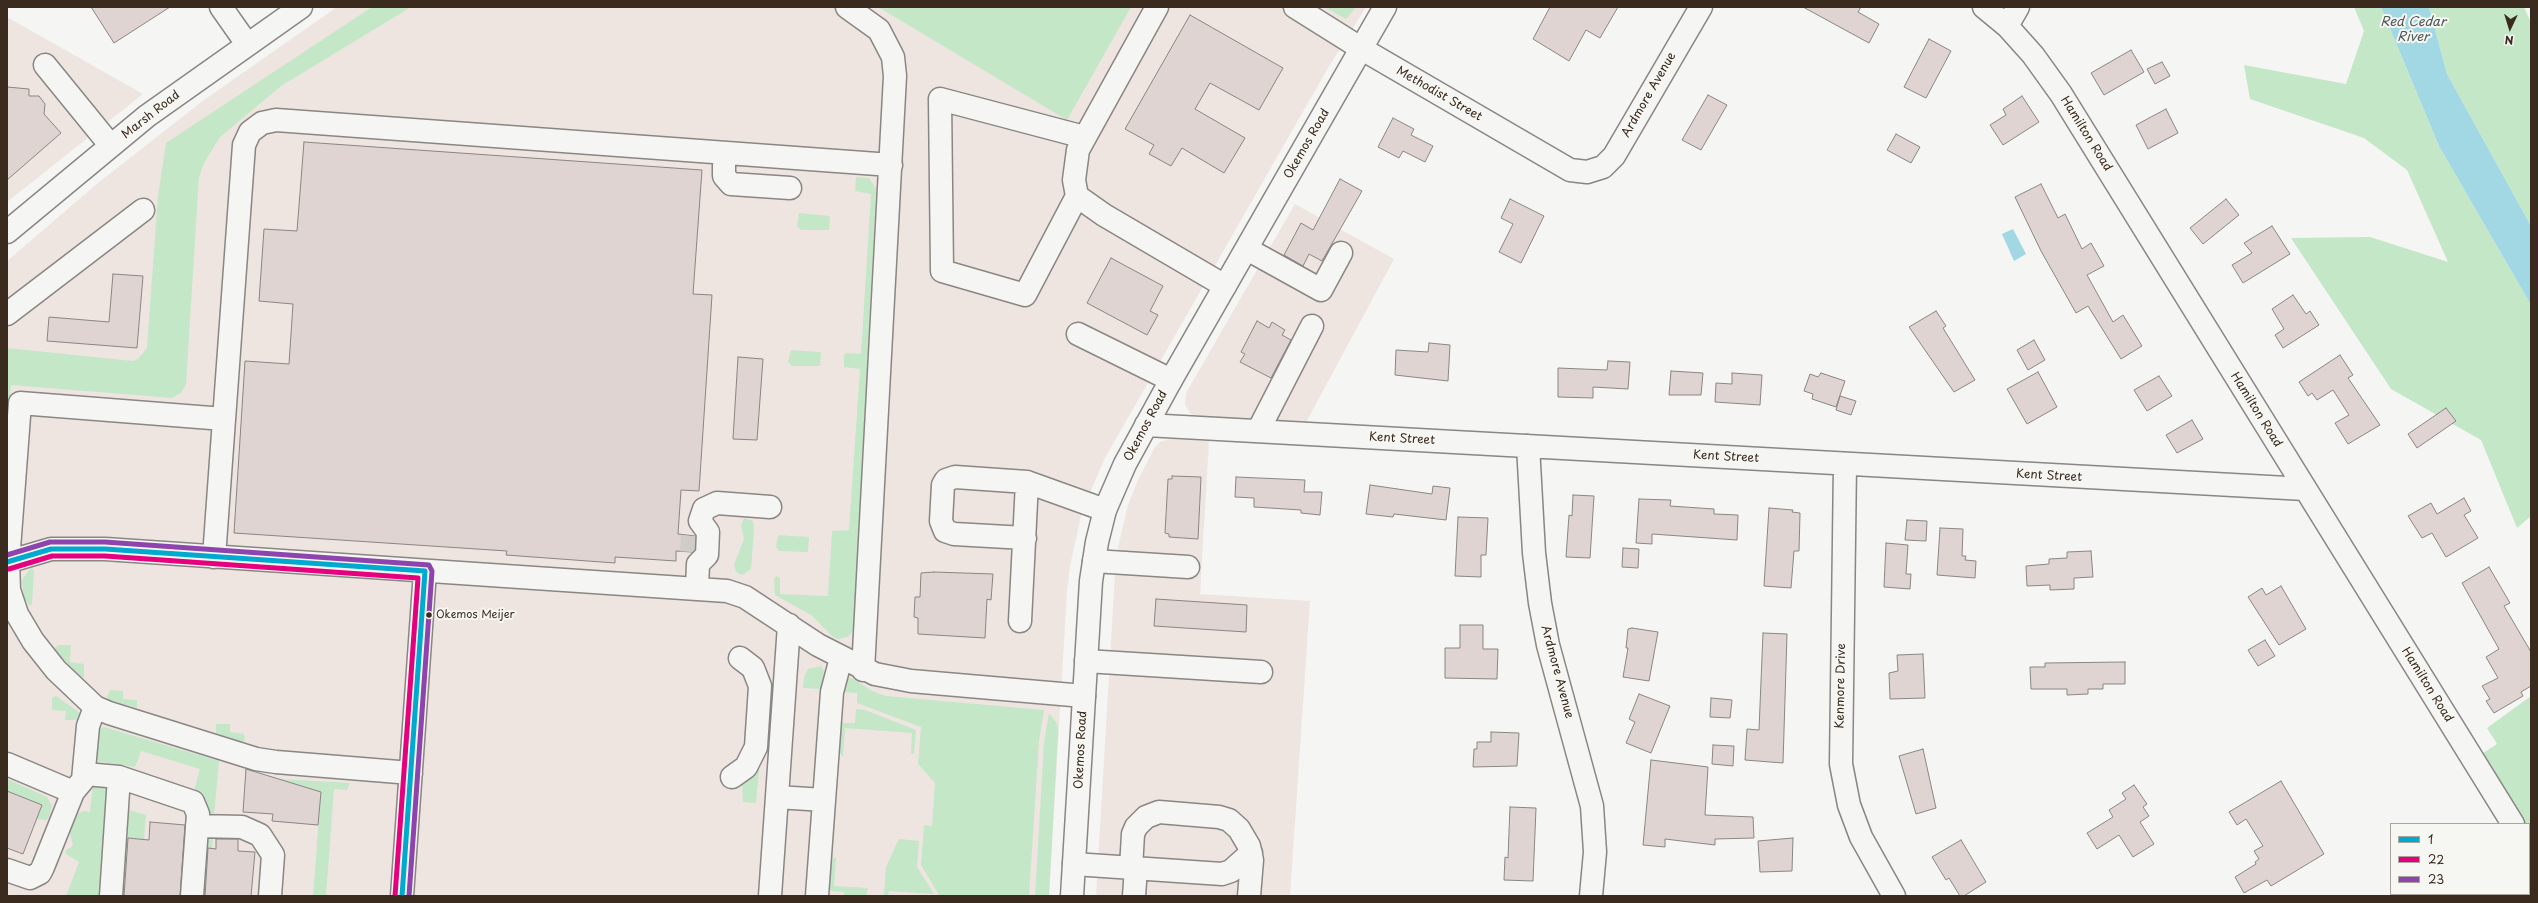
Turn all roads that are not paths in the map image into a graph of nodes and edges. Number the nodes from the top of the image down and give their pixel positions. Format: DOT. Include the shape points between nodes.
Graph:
graph roads {
  1 [pos="221,7"];
  2 [pos="301,7"];
  3 [pos="847,7"];
  4 [pos="1158,7"];
  5 [pos="1295,7"];
  6 [pos="1385,7"];
  7 [pos="1701,7"];
  8 [pos="1984,7"];
  9 [pos="2018,7"];
  10 [pos="2007,26"];
  11 [pos="247,44"];
  12 [pos="1362,49"];
  13 [pos="45,65"];
  14 [pos="1084,137"];
  15 [pos="111,146"];
  16 [pos="724,153"];
  17 [pos="891,165"];
  18 [pos="1587,172"];
  19 [pos="790,188"];
  20 [pos="1077,196"];
  21 [pos="143,210"];
  22 [pos="7,232"];
  23 [pos="1247,249"];
  24 [pos="1341,253"];
  25 [pos="1226,286"];
  26 [pos="7,314"];
  27 [pos="1312,326"];
  28 [pos="1078,334"];
  29 [pos="1171,380"];
  30 [pos="224,418"];
  31 [pos="1146,425"];
  32 [pos="1258,431"];
  33 [pos="1528,446"];
  34 [pos="1845,464"];
  35 [pos="1028,482"];
  36 [pos="2305,489"];
  37 [pos="770,507"];
  38 [pos="1106,510"];
  39 [pos="1024,538"];
  40 [pos="214,557"];
  41 [pos="1094,561"];
  42 [pos="7,562"];
  43 [pos="1188,567"];
  44 [pos="425,571"];
  45 [pos="697,589"];
  46 [pos="1020,621"];
  47 [pos="789,625"];
  48 [pos="740,658"];
  49 [pos="841,658"];
  50 [pos="1086,661"];
  51 [pos="863,670"];
  52 [pos="1261,672"];
  53 [pos="1084,696"];
  54 [pos="95,707"];
  55 [pos="7,764"];
  56 [pos="411,772"];
  57 [pos="84,774"];
  58 [pos="119,777"];
  59 [pos="732,777"];
  60 [pos="73,792"];
  61 [pos="777,797"];
  62 [pos="824,800"];
  63 [pos="2512,823"];
  64 [pos="197,826"];
  65 [pos="1251,853"];
  66 [pos="1074,864"];
  67 [pos="1133,868"];
  68 [pos="7,870"];
  69 [pos="112,896"];
  70 [pos="192,896"];
  71 [pos="270,896"];
  72 [pos="402,896"];
  73 [pos="770,896"];
  74 [pos="817,896"];
  75 [pos="1072,896"];
  76 [pos="1134,896"];
  77 [pos="1249,896"];
  78 [pos="1591,896"];
  79 [pos="1894,896"];
  1 -- 11 [label="street"];
  2 -- 11 [label="street, Marsh Road"];
  3 -- 17 [label="street" via="879,30 893,57 895,76"];
  4 -- 14 [label="street"];
  5 -- 12 [label="street, Methodist Street"];
  6 -- 12 [label="street, Okemos Road"];
  7 -- 18 [label="street, Ardmore Avenue" via="1614,156 1603,167"];
  8 -- 10 [label="street, Hamilton Road"];
  9 -- 10 [label="street"];
  10 -- 36 [label="street, Hamilton Road" via="2033,55 2061,94"];
  11 -- 15 [label="street, Marsh Road" via="147,116"];
  12 -- 18 [label="street, Methodist Street" via="1570,170"];
  12 -- 23 [label="street, Okemos Road"];
  13 -- 15 [label="street"];
  14 -- 20 [label="street" via="1075,164"];
  14 -- 20 [label="street" via="940,99 942,271 1025,295"];
  15 -- 22 [label="street, Marsh Road"];
  16 -- 17 [label="street"];
  16 -- 19 [label="street" via="724,176 731,184"];
  16 -- 30 [label="street" via="276,120 262,123 250,132 244,145"];
  17 -- 51 [label="street"];
  20 -- 25 [label="street" via="1104,215"];
  21 -- 26 [label="street"];
  23 -- 24 [label="street" via="1321,290"];
  23 -- 25 [label="street, Okemos Road"];
  25 -- 29 [label="street, Okemos Road"];
  27 -- 32 [label="street"];
  28 -- 29 [label="street"];
  29 -- 31 [label="street, Okemos Road"];
  30 -- 40 [label="street"];
  30 -- 42 [label="street" via="20,403"];
  31 -- 32 [label="street, Kent Street"];
  31 -- 38 [label="street, Okemos Road" via="1125,464"];
  32 -- 33 [label="street, Kent Street"];
  33 -- 34 [label="street, Kent Street"];
  33 -- 78 [label="street, Ardmore Avenue" via="1534,553 1540,603 1548,646 1592,806 1595,852"];
  34 -- 36 [label="street, Kent Street"];
  34 -- 79 [label="street, Kenmore Drive" via="1841,764 1849,805 1861,837"];
  35 -- 38 [label="street"];
  35 -- 39 [label="street"];
  35 -- 39 [label="street" via="949,478 943,485 941,521 943,529 949,533"];
  36 -- 63 [label="street, Hamilton Road"];
  37 -- 45 [label="street" via="717,503 704,509 696,543"];
  38 -- 41 [label="street, Okemos Road"];
  39 -- 46 [label="street"];
  40 -- 42 [label="street" via="105,549 51,549"];
  40 -- 44 [label="street"];
  41 -- 43 [label="street"];
  41 -- 50 [label="street, Okemos Road"];
  42 -- 54 [label="street" via="9,590 17,614 33,641 56,670"];
  44 -- 45 [label="street"];
  44 -- 56 [label="street"];
  45 -- 47 [label="street" via="727,591 745,597"];
  47 -- 49 [label="street"];
  47 -- 61 [label="street"];
  48 -- 59 [label="street" via="753,668 760,680 759,709 754,754 746,767"];
  49 -- 51 [label="street"];
  49 -- 62 [label="street" via="832,692"];
  50 -- 52 [label="street"];
  50 -- 53 [label="street, Okemos Road"];
  51 -- 53 [label="street" via="886,678 911,682"];
  53 -- 66 [label="street, Okemos Road"];
  54 -- 56 [label="street" via="256,759"];
  54 -- 57 [label="street" via="88,726"];
  55 -- 60 [label="street"];
  56 -- 72 [label="street"];
  57 -- 58 [label="street"];
  57 -- 60 [label="street" via="81,785"];
  58 -- 64 [label="street" via="189,800 198,810"];
  58 -- 69 [label="street"];
  60 -- 68 [label="street" via="40,873 25,877"];
  61 -- 62 [label="street"];
  61 -- 73 [label="street"];
  62 -- 74 [label="street"];
  64 -- 70 [label="street"];
  64 -- 71 [label="street" via="242,827 260,835 272,855"];
  65 -- 67 [label="street" via="1231,871 1222,874"];
  65 -- 67 [label="street" via="1239,829 1229,820 1159,812 1146,816 1136,827 1133,834"];
  65 -- 77 [label="street"];
  66 -- 67 [label="street"];
  66 -- 75 [label="street, Okemos Road"];
  67 -- 76 [label="street"];
}
